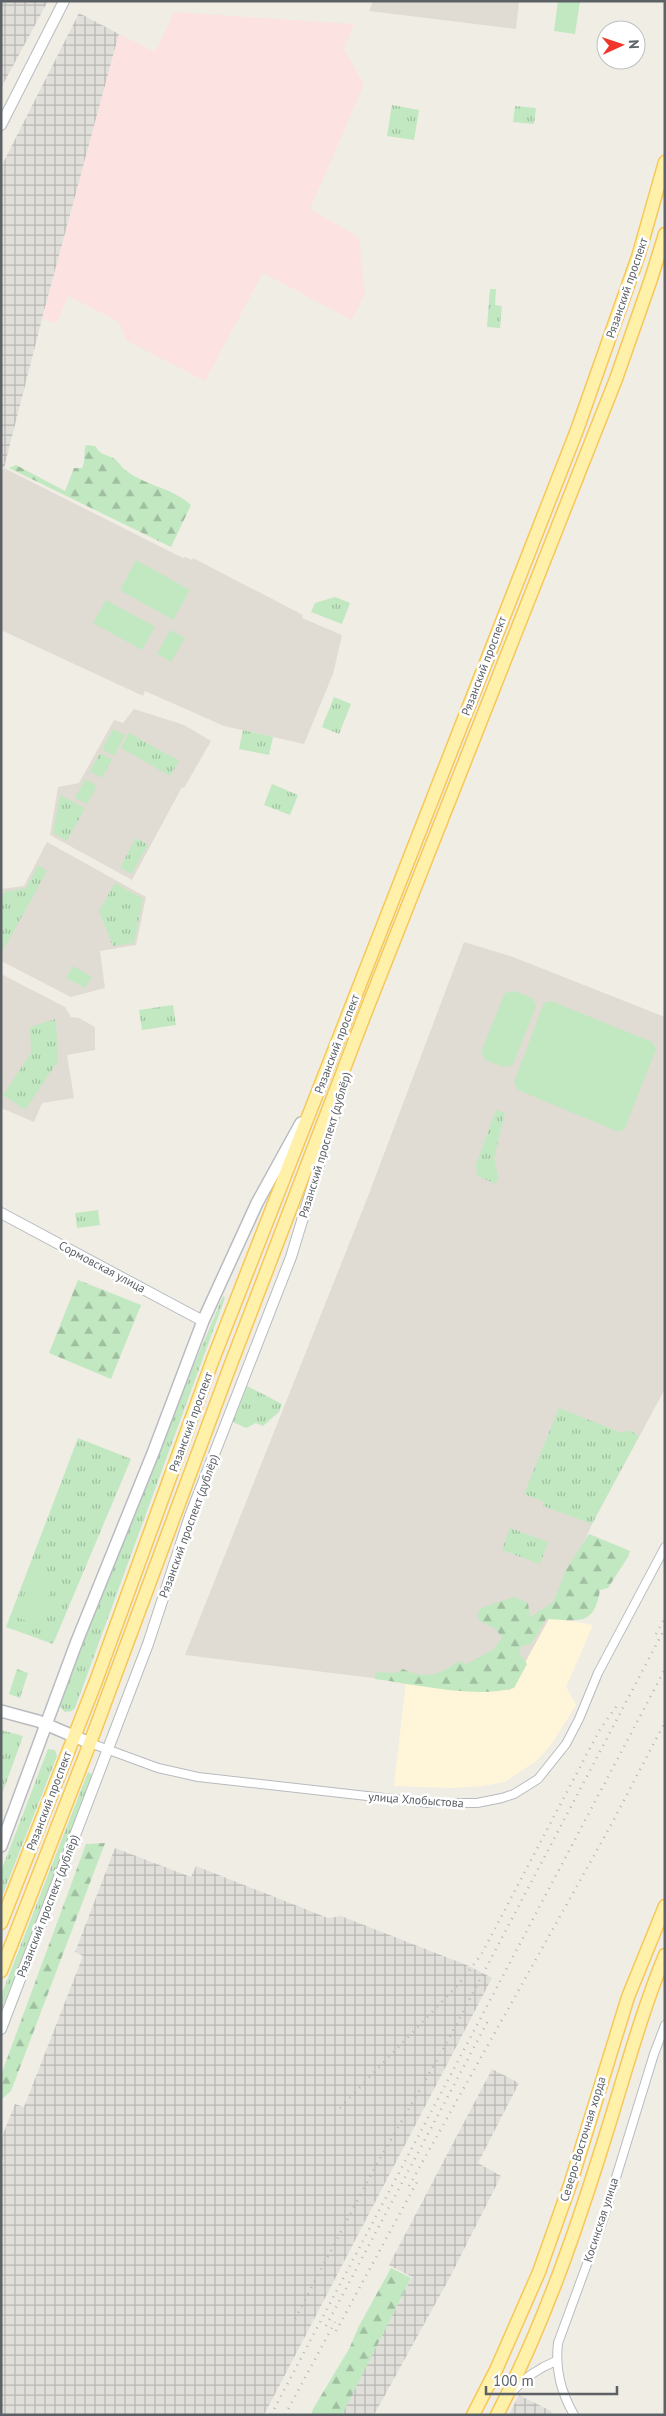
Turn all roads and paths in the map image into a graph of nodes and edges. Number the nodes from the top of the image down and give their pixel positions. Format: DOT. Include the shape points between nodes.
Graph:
graph roads {
  1 [pos="64,1"];
  2 [pos="1,125"];
  3 [pos="665,162"];
  4 [pos="665,234"];
  5 [pos="363,1019"];
  6 [pos="320,1088"];
  7 [pos="1,1213"];
  8 [pos="203,1321"];
  9 [pos="665,1547"];
  10 [pos="1,1711"];
  11 [pos="46,1724"];
  12 [pos="74,1736"];
  13 [pos="90,1742"];
  14 [pos="108,1749"];
  15 [pos="1,1846"];
  16 [pos="665,1906"];
  17 [pos="1,1923"];
  18 [pos="665,1955"];
  19 [pos="1,1971"];
  20 [pos="665,2024"];
  21 [pos="1,2029"];
  22 [pos="556,2360"];
  23 [pos="499,2410"];
  24 [pos="473,2415"];
  25 [pos="574,2415"];
  1 -- 2 [label="street"];
  3 -- 6 [label="main road, Рязанский проспект" via="638,257 594,384"];
  4 -- 5 [label="main road, Рязанский проспект" via="616,379"];
  5 -- 13 [label="main road, Рязанский проспект"];
  5 -- 14 [label="street, Рязанский проспект (дублёр)" via="290,1257 190,1516 148,1644"];
  6 -- 8 [label="main road, Рязанский проспект (дублёр)" via="257,1204"];
  6 -- 12 [label="main road, Рязанский проспект" via="212,1362"];
  7 -- 8 [label="street, Сормовская улица"];
  8 -- 11 [label="main road, Рязанский проспект (дублёр)"];
  9 -- 14 [label="street, улица Хлобыстова" via="598,1673 566,1744 538,1779 514,1794 462,1804 429,1803 190,1776"];
  10 -- 11 [label="main road"];
  11 -- 12 [label="main road"];
  11 -- 15 [label="main road, Рязанский проспект (дублёр)"];
  12 -- 13 [label="main road"];
  12 -- 17 [label="main road, Рязанский проспект"];
  13 -- 14 [label="street, улица Хлобыстова"];
  13 -- 19 [label="main road, Рязанский проспект"];
  14 -- 21 [label="street, Рязанский проспект (дублёр)"];
  16 -- 24 [label="main road, Северо-Восточная хорда" via="628,1997 555,2230 536,2280"];
  18 -- 23 [label="main road, Северо-Восточная хорда" via="640,2021 558,2283"];
  20 -- 22 [label="street, Косинская улица" via="602,2222 562,2328"];
  22 -- 23 [label="street" via="522,2381"];
  22 -- 25 [label="street, Косинская улица" via="563,2392"];
}
